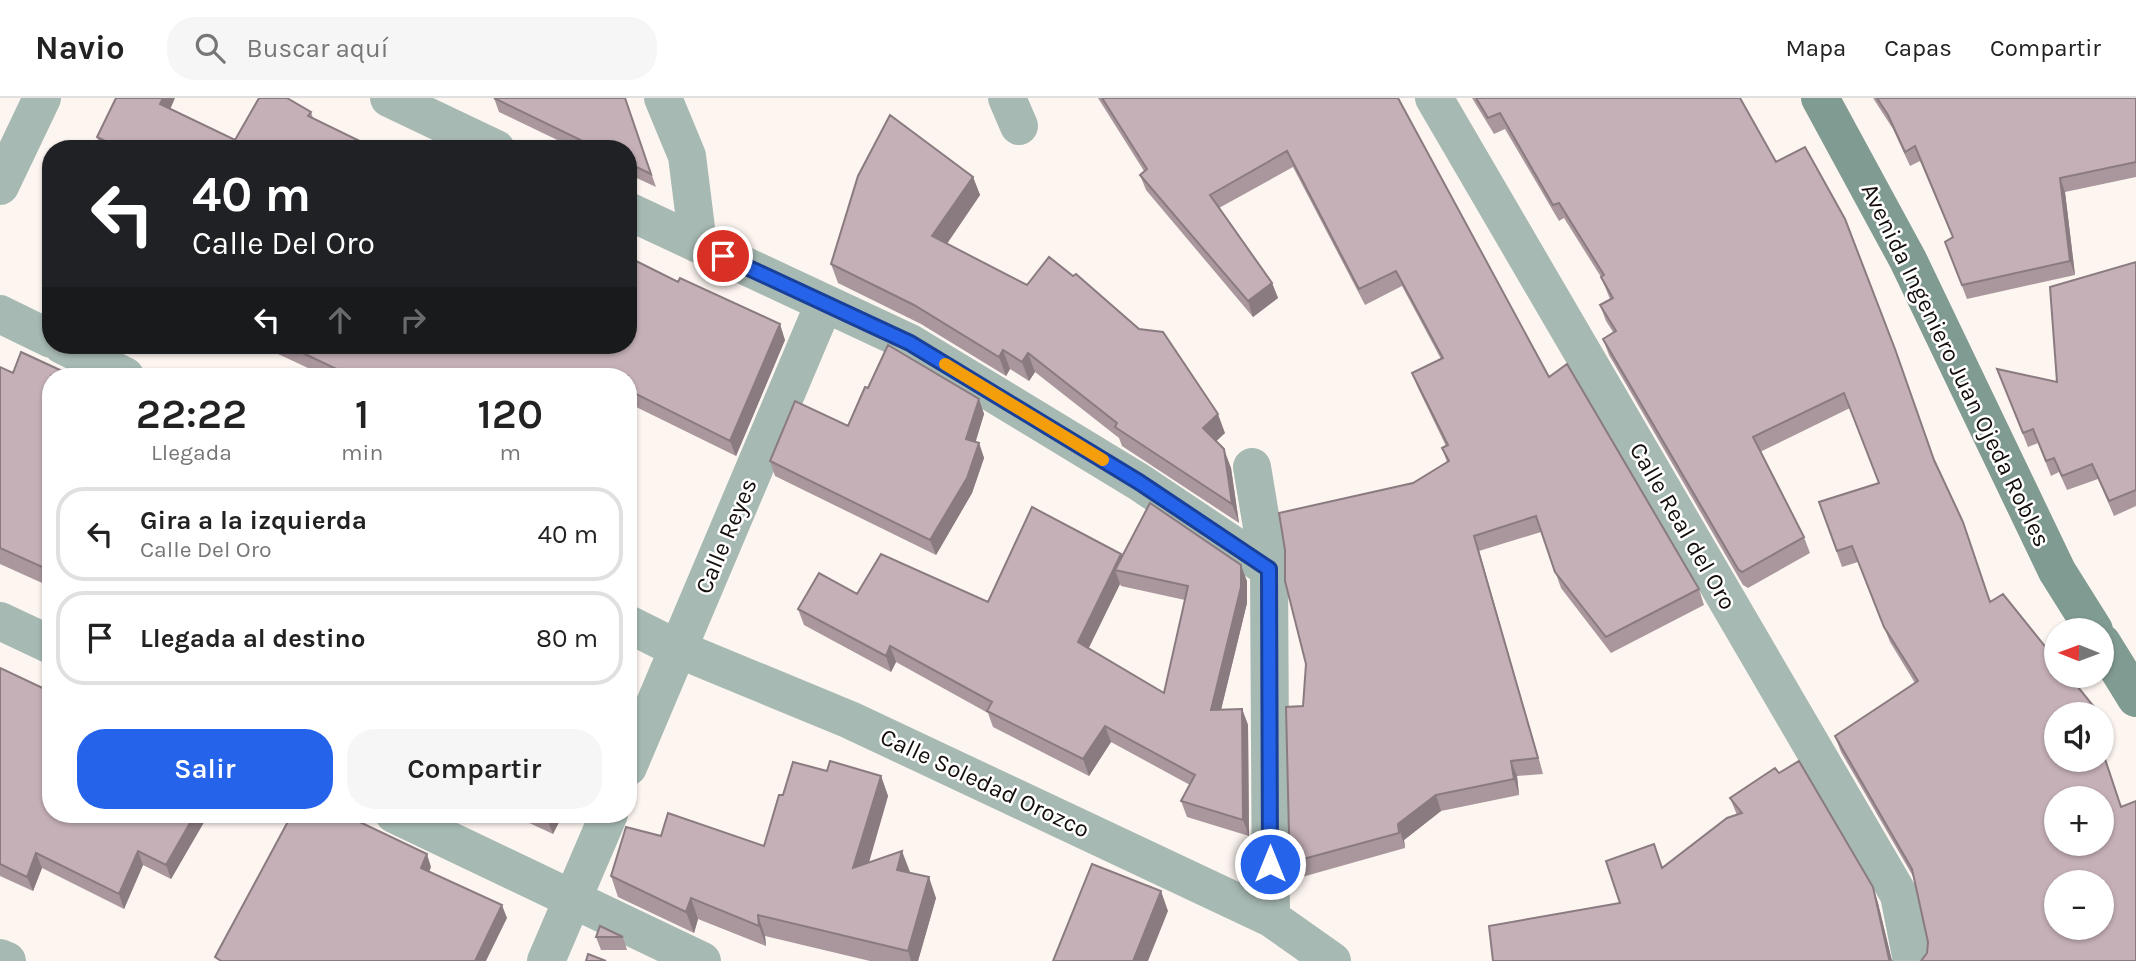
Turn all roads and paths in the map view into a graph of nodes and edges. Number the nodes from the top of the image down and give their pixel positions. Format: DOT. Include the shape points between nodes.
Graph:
graph roads {
  1 [pos="42,98"];
  2 [pos="389,98"];
  3 [pos="663,98"];
  4 [pos="1434,98"];
  5 [pos="1821,98"];
  6 [pos="477,140"];
  7 [pos="0,186"];
  8 [pos="637,215"];
  9 [pos="698,244"];
  10 [pos="824,304"];
  11 [pos="0,314"];
  12 [pos="42,335"];
  13 [pos="80,354"];
  14 [pos="109,368"];
  15 [pos="1252,467"];
  16 [pos="1269,569"];
  17 [pos="2086,618"];
  18 [pos="0,621"];
  19 [pos="637,628"];
  20 [pos="42,642"];
  21 [pos="678,649"];
  22 [pos="2114,662"];
  23 [pos="2136,698"];
  24 [pos="637,746"];
  25 [pos="412,823"];
  26 [pos="605,823"];
  27 [pos="572,901"];
  28 [pos="1271,918"];
  29 [pos="0,958"];
  30 [pos="6,961"];
  31 [pos="546,961"];
  32 [pos="702,961"];
  33 [pos="1332,961"];
  34 [pos="1912,961"];
  1 -- 7 [label="street"];
  2 -- 6 [label="street"];
  3 -- 9 [label="street" via="687,156"];
  4 -- 34 [label="street, Calle Real del Oro" via="1899,895"];
  5 -- 17 [label="main road, Avenida Ingeniero Juan Ojeda Robles" via="1908,260 2057,571"];
  8 -- 9 [label="street"];
  9 -- 10 [label="street"];
  10 -- 16 [label="street" via="910,343 1139,482"];
  10 -- 21 [label="street, Calle Reyes"];
  11 -- 12 [label="street"];
  13 -- 14 [label="street"];
  15 -- 16 [label="street"];
  16 -- 28 [label="street"];
  18 -- 20 [label="street"];
  19 -- 21 [label="street, Calle Soledad Orozco"];
  21 -- 24 [label="street, Calle Reyes"];
  21 -- 28 [label="street, Calle Soledad Orozco" via="850,720"];
  22 -- 23 [label="main road"];
  25 -- 27 [label="street"];
  26 -- 27 [label="street"];
  27 -- 31 [label="street"];
  27 -- 32 [label="street"];
  28 -- 33 [label="street, Calle Soledad Orozco"];
  29 -- 30 [label="street"];
}
